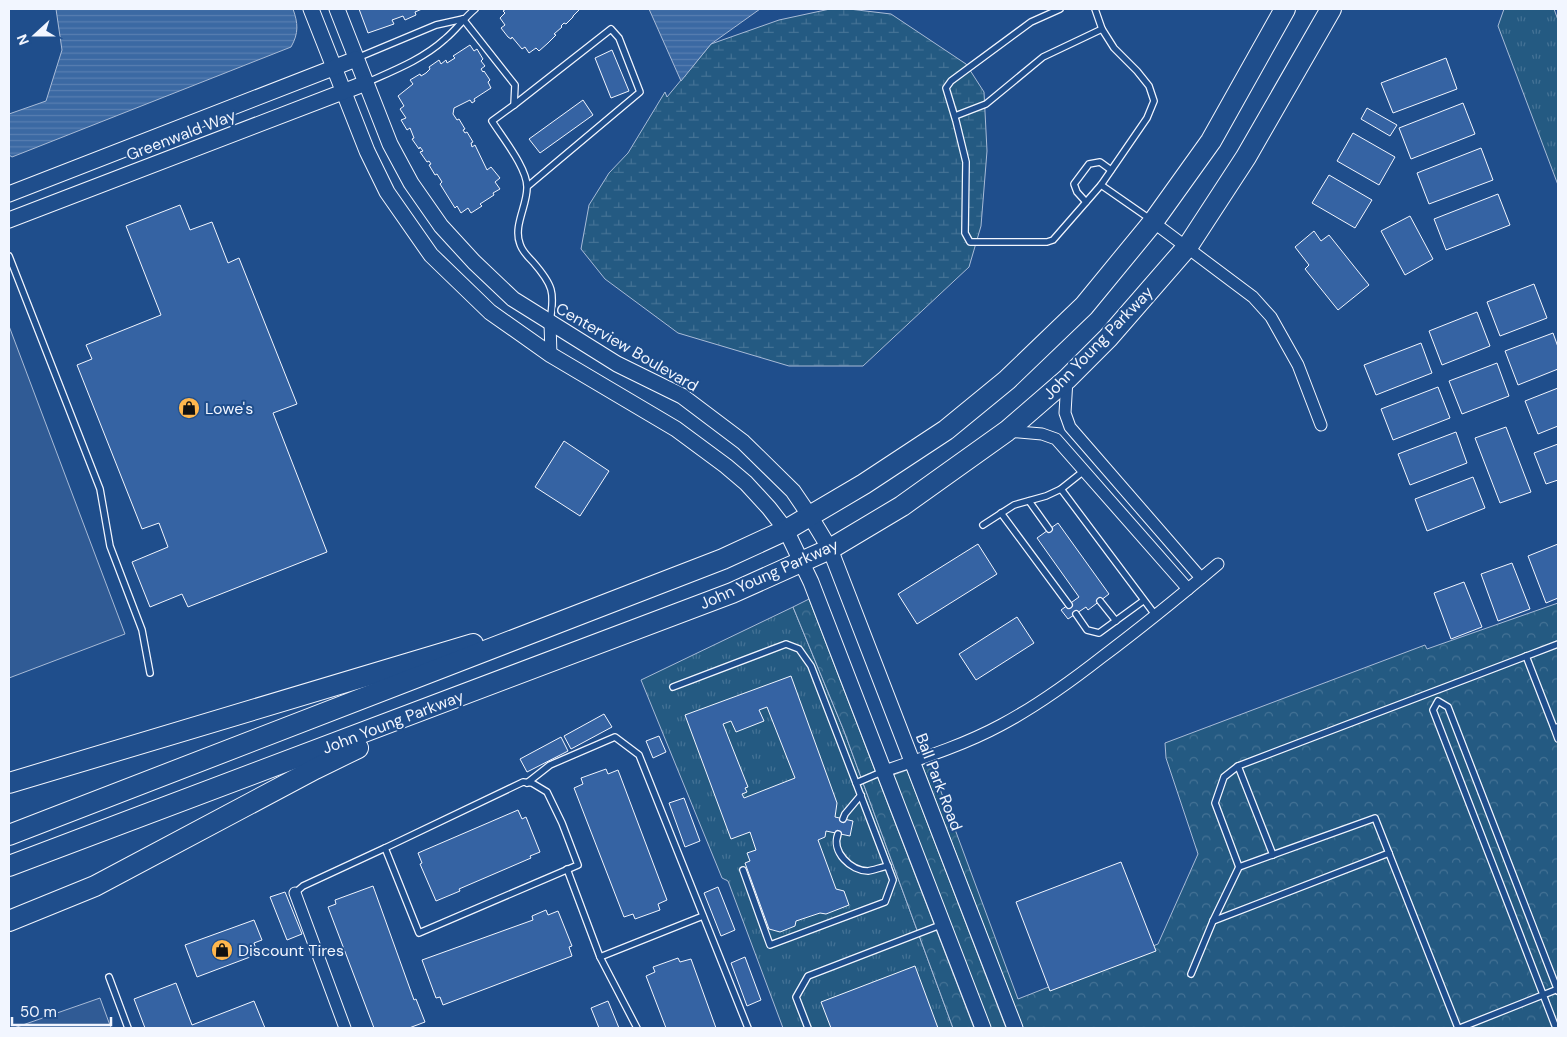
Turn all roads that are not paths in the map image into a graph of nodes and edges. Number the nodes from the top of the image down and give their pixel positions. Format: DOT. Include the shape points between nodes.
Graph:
graph roads {
  1 [pos="311,9"];
  2 [pos="337,9"];
  3 [pos="475,9"];
  4 [pos="1060,9"];
  5 [pos="1095,9"];
  6 [pos="1285,9"];
  7 [pos="1331,9"];
  8 [pos="463,19"];
  9 [pos="1102,29"];
  10 [pos="356,59"];
  11 [pos="334,68"];
  12 [pos="366,82"];
  13 [pos="343,91"];
  14 [pos="514,105"];
  15 [pos="955,116"];
  16 [pos="1111,170"];
  17 [pos="1101,185"];
  18 [pos="528,186"];
  19 [pos="9,194"];
  20 [pos="1086,202"];
  21 [pos="9,220"];
  22 [pos="1153,222"];
  23 [pos="1188,246"];
  24 [pos="9,256"];
  25 [pos="550,323"];
  26 [pos="551,355"];
  27 [pos="1067,379"];
  28 [pos="1321,425"];
  29 [pos="1007,431"];
  30 [pos="1096,459"];
  31 [pos="1085,470"];
  32 [pos="1061,489"];
  33 [pos="1029,501"];
  34 [pos="1001,513"];
  35 [pos="810,516"];
  36 [pos="983,525"];
  37 [pos="1049,529"];
  38 [pos="786,530"];
  39 [pos="830,549"];
  40 [pos="802,562"];
  41 [pos="1218,564"];
  42 [pos="1201,578"];
  43 [pos="1188,589"];
  44 [pos="1100,601"];
  45 [pos="1144,601"];
  46 [pos="607,604"];
  47 [pos="1069,605"];
  48 [pos="1076,614"];
  49 [pos="1156,616"];
  50 [pos="1116,621"];
  51 [pos="1558,644"];
  52 [pos="1526,656"];
  53 [pos="150,673"];
  54 [pos="673,687"];
  55 [pos="1434,690"];
  56 [pos="1438,701"];
  57 [pos="411,716"];
  58 [pos="1556,728"];
  59 [pos="1558,738"];
  60 [pos="912,762"];
  61 [pos="1238,766"];
  62 [pos="884,771"];
  63 [pos="9,783"];
  64 [pos="527,783"];
  65 [pos="856,783"];
  66 [pos="861,795"];
  67 [pos="843,819"];
  68 [pos="838,834"];
  69 [pos="9,835"];
  70 [pos="384,848"];
  71 [pos="1389,853"];
  72 [pos="1273,855"];
  73 [pos="9,866"];
  74 [pos="888,866"];
  75 [pos="1239,867"];
  76 [pos="567,869"];
  77 [pos="743,870"];
  78 [pos="295,893"];
  79 [pos="704,916"];
  80 [pos="9,921"];
  81 [pos="1213,921"];
  82 [pos="943,924"];
  83 [pos="600,957"];
  84 [pos="1191,974"];
  85 [pos="109,977"];
  86 [pos="1558,989"];
  87 [pos="1543,995"];
  88 [pos="128,1028"];
  89 [pos="345,1028"];
  90 [pos="636,1028"];
  91 [pos="748,1028"];
  92 [pos="808,1028"];
  93 [pos="982,1028"];
  94 [pos="1015,1028"];
  95 [pos="1459,1028"];
  96 [pos="1556,1028"];
  1 -- 11 [label="street"];
  2 -- 10 [label="street, Centerview Boulevard"];
  3 -- 8 [label="lane"];
  4 -- 15 [label="lane" via="1031,22 951,81 946,88"];
  5 -- 9 [label="lane"];
  6 -- 22 [label="highway, John Young Parkway" via="1211,141"];
  7 -- 23 [label="highway, John Young Parkway" via="1246,157"];
  8 -- 10 [label="lane" via="436,25"];
  8 -- 12 [label="lane" via="446,39 406,66"];
  8 -- 14 [label="lane" via="515,85"];
  9 -- 15 [label="lane" via="1043,58 986,104"];
  9 -- 16 [label="lane" via="1114,48 1149,86 1154,101 1147,118"];
  10 -- 11 [label="street, Greenwald Way"];
  10 -- 12 [label="street, Centerview Boulevard"];
  11 -- 13 [label="street"];
  11 -- 19 [label="street, Greenwald Way"];
  12 -- 13 [label="street, Greenwald Way"];
  12 -- 25 [label="street, Centerview Boulevard" via="390,144 411,183 441,226 513,299"];
  13 -- 21 [label="street, Greenwald Way"];
  13 -- 26 [label="street" via="366,151 387,192 431,256 490,312"];
  14 -- 18 [label="lane" via="492,121 522,168"];
  14 -- 18 [label="lane" via="611,28 619,38 640,92"];
  15 -- 20 [label="lane" via="966,162 966,233 970,242 1053,240"];
  16 -- 17 [label="lane"];
  16 -- 20 [label="lane" via="1100,162 1089,164 1074,184"];
  17 -- 20 [label="lane"];
  17 -- 22 [label="lane"];
  18 -- 25 [label="lane" via="518,234 525,253 551,288"];
  22 -- 23 [label="street"];
  22 -- 35 [label="highway, John Young Parkway" via="1084,306 1007,380 946,430"];
  23 -- 27 [label="highway, John Young Parkway" via="1108,338"];
  23 -- 28 [label="street" via="1253,297 1272,317 1298,365"];
  24 -- 53 [label="lane" via="100,489 110,546 142,630"];
  25 -- 26 [label="street"];
  25 -- 35 [label="street, Centerview Boulevard" via="617,364 682,396 743,442 793,491"];
  26 -- 38 [label="street" via="676,429 726,466 746,483"];
  27 -- 29 [label="highway, John Young Parkway"];
  27 -- 30 [label="street" via="1065,413 1070,428"];
  29 -- 31 [label="street" via="1042,434 1056,439"];
  29 -- 39 [label="highway, John Young Parkway" via="902,506"];
  30 -- 31 [label="street"];
  30 -- 42 [label="street"];
  31 -- 32 [label="lane"];
  31 -- 43 [label="street"];
  32 -- 33 [label="lane"];
  32 -- 45 [label="lane"];
  33 -- 34 [label="lane"];
  33 -- 37 [label="lane"];
  34 -- 36 [label="lane"];
  34 -- 47 [label="lane"];
  35 -- 38 [label="highway, John Young Parkway"];
  35 -- 39 [label="street, Centerview Boulevard"];
  38 -- 40 [label="street"];
  38 -- 46 [label="highway, John Young Parkway" via="723,559"];
  39 -- 40 [label="highway, John Young Parkway"];
  39 -- 60 [label="street, Ball Park Road"];
  40 -- 57 [label="highway, John Young Parkway" via="714,600"];
  40 -- 62 [label="street"];
  41 -- 42 [label="street"];
  42 -- 43 [label="street"];
  43 -- 49 [label="street"];
  44 -- 50 [label="lane"];
  45 -- 49 [label="lane"];
  45 -- 50 [label="lane"];
  46 -- 63 [label="highway"];
  46 -- 69 [label="highway, John Young Parkway"];
  48 -- 50 [label="lane" via="1087,630 1099,633"];
  49 -- 60 [label="street" via="1082,672 1001,725"];
  51 -- 52 [label="lane"];
  52 -- 55 [label="lane"];
  52 -- 58 [label="lane"];
  54 -- 65 [label="lane" via="786,644 800,649 810,666"];
  55 -- 56 [label="lane"];
  55 -- 61 [label="lane"];
  56 -- 86 [label="lane" via="1448,707"];
  56 -- 87 [label="lane" via="1432,710"];
  57 -- 73 [label="highway, John Young Parkway"];
  57 -- 80 [label="highway" via="371,742 95,886"];
  58 -- 59 [label="lane"];
  60 -- 62 [label="street"];
  60 -- 94 [label="street, Ball Park Road"];
  61 -- 72 [label="lane"];
  61 -- 75 [label="lane" via="1224,777 1215,803"];
  62 -- 65 [label="lane"];
  62 -- 82 [label="street"];
  64 -- 70 [label="lane" via="523,782"];
  64 -- 76 [label="lane" via="547,792 562,823 578,865"];
  64 -- 79 [label="lane" via="550,765 615,737 639,755"];
  65 -- 66 [label="lane"];
  66 -- 67 [label="lane"];
  66 -- 74 [label="lane"];
  68 -- 74 [label="lane" via="840,855 854,868 869,871"];
  70 -- 76 [label="lane" via="419,932"];
  70 -- 78 [label="lane" via="302,886"];
  71 -- 72 [label="lane" via="1375,818"];
  71 -- 81 [label="lane"];
  71 -- 95 [label="lane"];
  72 -- 75 [label="lane"];
  74 -- 77 [label="lane" via="893,880 885,902 770,945"];
  75 -- 81 [label="lane"];
  76 -- 83 [label="lane"];
  78 -- 89 [label="street"];
  79 -- 83 [label="lane"];
  79 -- 91 [label="lane"];
  81 -- 84 [label="lane"];
  82 -- 92 [label="lane" via="808,976 796,997"];
  82 -- 93 [label="street"];
  83 -- 90 [label="lane"];
  85 -- 88 [label="lane"];
  86 -- 87 [label="lane"];
  87 -- 95 [label="lane"];
  87 -- 96 [label="lane"];
}
